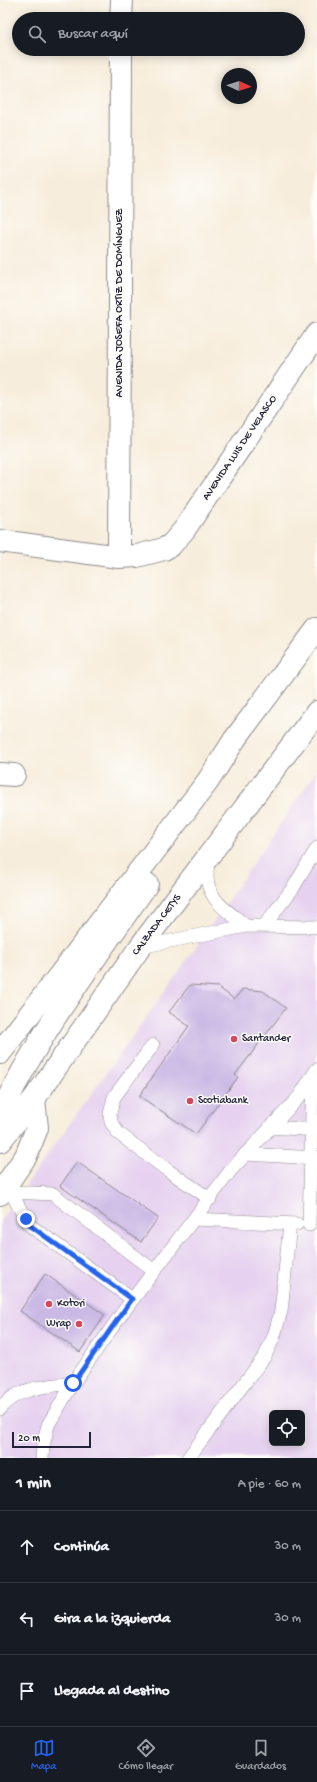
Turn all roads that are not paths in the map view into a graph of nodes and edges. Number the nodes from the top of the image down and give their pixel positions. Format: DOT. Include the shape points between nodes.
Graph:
graph roads {
  1 [pos="122,0"];
  2 [pos="122,12"];
  3 [pos="121,56"];
  4 [pos="317,334"];
  5 [pos="0,541"];
  6 [pos="120,557"];
  7 [pos="317,629"];
  8 [pos="317,712"];
  9 [pos="208,781"];
  10 [pos="317,848"];
  11 [pos="208,859"];
  12 [pos="312,867"];
  13 [pos="246,926"];
  14 [pos="264,926"];
  15 [pos="317,927"];
  16 [pos="140,947"];
  17 [pos="153,1045"];
  18 [pos="0,1053"];
  19 [pos="316,1074"];
  20 [pos="34,1099"];
  21 [pos="0,1115"];
  22 [pos="270,1127"];
  23 [pos="315,1130"];
  24 [pos="0,1140"];
  25 [pos="245,1154"];
  26 [pos="314,1157"];
  27 [pos="4,1189"];
  28 [pos="210,1199"];
  29 [pos="195,1219"];
  30 [pos="290,1224"];
  31 [pos="313,1224"];
  32 [pos="154,1271"];
  33 [pos="132,1299"];
  34 [pos="73,1383"];
  35 [pos="0,1409"];
  36 [pos="42,1458"];
  37 [pos="188,1458"];
  1 -- 2 [label="main road"];
  3 -- 6 [label="main road, AVENIDA JOSEFA ORTIZ DE DOMÍNGUEZ"];
  4 -- 6 [label="main road, AVENIDA LUIS DE VELASCO" via="184,530 171,545 154,552"];
  5 -- 6 [label="main road, AVENIDA LUIS DE VELASCO"];
  7 -- 9 [label="main road" via="235,739"];
  8 -- 11 [label="main road, CALZADA CETYS"];
  9 -- 18 [label="main road"];
  9 -- 21 [label="main road" via="192,819 75,987 31,1057"];
  10 -- 12 [label="lane"];
  11 -- 13 [label="lane" via="208,884 212,894 226,910"];
  11 -- 16 [label="main road, CALZADA CETYS"];
  12 -- 14 [label="lane"];
  13 -- 14 [label="lane"];
  13 -- 16 [label="lane"];
  14 -- 15 [label="lane"];
  16 -- 20 [label="main road, CALZADA CETYS"];
  17 -- 28 [label="lane" via="114,1097 111,1122 118,1133"];
  19 -- 22 [label="lane" via="299,1097"];
  19 -- 23 [label="lane"];
  20 -- 24 [label="main road, CALZADA CETYS"];
  20 -- 27 [label="main road" via="37,1128 26,1156"];
  22 -- 23 [label="lane"];
  22 -- 25 [label="lane"];
  23 -- 26 [label="lane"];
  25 -- 26 [label="lane"];
  25 -- 28 [label="lane"];
  26 -- 31 [label="lane"];
  27 -- 32 [label="lane" via="53,1194"];
  27 -- 33 [label="lane" via="28,1224"];
  28 -- 29 [label="lane"];
  29 -- 30 [label="lane"];
  29 -- 32 [label="lane"];
  30 -- 31 [label="lane"];
  30 -- 37 [label="lane" via="281,1311 274,1336 265,1356"];
  32 -- 33 [label="lane"];
  33 -- 34 [label="lane"];
  34 -- 35 [label="lane" via="42,1387 22,1393 9,1399"];
  34 -- 36 [label="lane" via="48,1425"];
}
